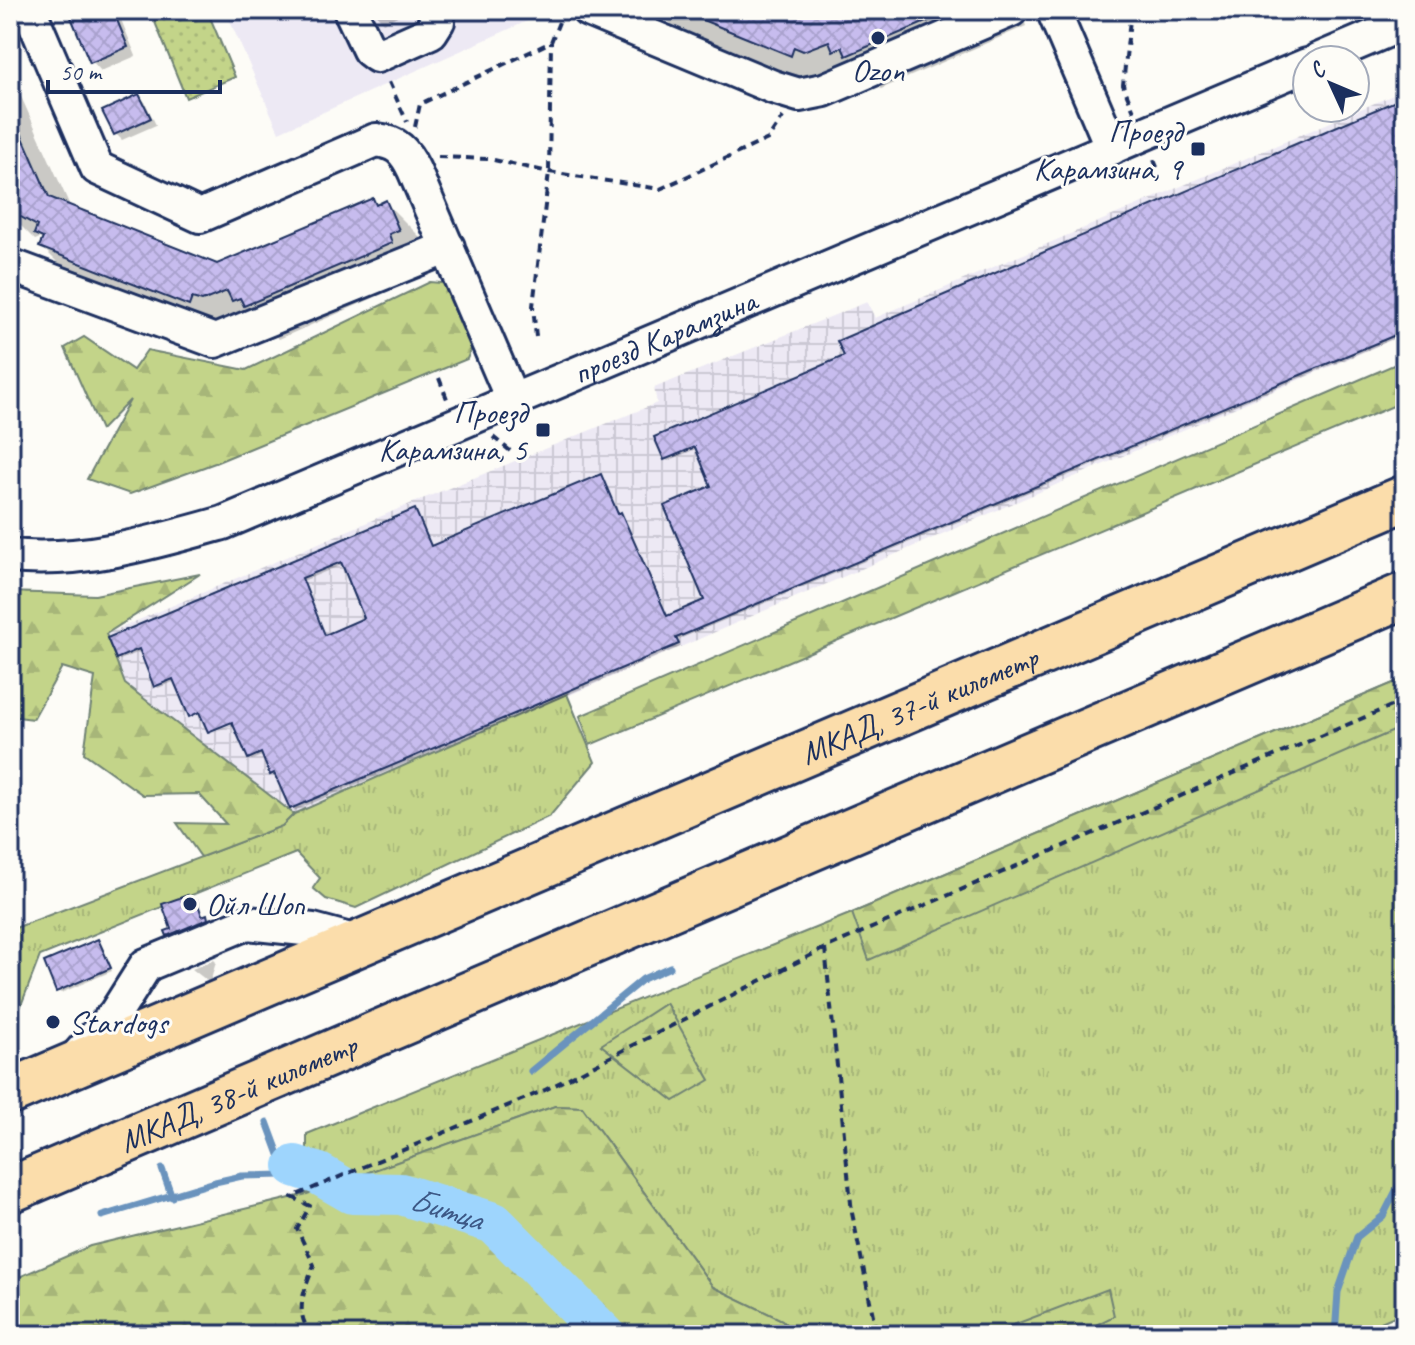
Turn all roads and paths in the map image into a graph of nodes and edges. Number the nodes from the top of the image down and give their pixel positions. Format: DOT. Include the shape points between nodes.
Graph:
graph roads {
  1 [pos="350,10"];
  2 [pos="434,10"];
  3 [pos="564,10"];
  4 [pos="588,10"];
  5 [pos="1011,10"];
  6 [pos="1053,10"];
  7 [pos="1131,10"];
  8 [pos="32,16"];
  9 [pos="1405,23"];
  10 [pos="551,42"];
  11 [pos="1356,44"];
  12 [pos="1291,72"];
  13 [pos="1123,85"];
  14 [pos="799,95"];
  15 [pos="1112,148"];
  16 [pos="407,156"];
  17 [pos="549,172"];
  18 [pos="448,247"];
  19 [pos="10,265"];
  20 [pos="536,337"];
  21 [pos="513,401"];
  22 [pos="1405,498"];
  23 [pos="10,556"];
  24 [pos="1405,595"];
  25 [pos="1405,700"];
  26 [pos="361,943"];
  27 [pos="825,948"];
  28 [pos="67,1068"];
  29 [pos="10,1092"];
  30 [pos="10,1190"];
  31 [pos="313,1335"];
  32 [pos="877,1335"];
  1 -- 2 [label="street" via="377,56 431,32 438,21"];
  3 -- 10 [label="path"];
  4 -- 14 [label="street"];
  5 -- 14 [label="street" via="824,90"];
  6 -- 15 [label="street"];
  7 -- 13 [label="path"];
  8 -- 16 [label="street" via="97,168 200,216 376,140 390,142"];
  9 -- 11 [label="street"];
  10 -- 16 [label="path" via="420,104"];
  10 -- 17 [label="path"];
  12 -- 15 [label="street, проезд Карамзина"];
  14 -- 17 [label="path" via="768,139 660,189"];
  15 -- 21 [label="street, проезд Карамзина"];
  16 -- 17 [label="path" via="489,159"];
  16 -- 18 [label="street"];
  17 -- 20 [label="path" via="533,306"];
  18 -- 19 [label="street" via="215,341"];
  18 -- 21 [label="street"];
  21 -- 23 [label="street, проезд Карамзина" via="223,523 84,557"];
  22 -- 26 [label="highway, МКАД, 37-й километр"];
  24 -- 30 [label="highway, МКАД, 38-й километр"];
  25 -- 27 [label="path"];
  26 -- 28 [label="highway"];
  26 -- 28 [label="street" via="313,930 247,923 146,965 115,1014"];
  27 -- 31 [label="path" via="545,1090 292,1197 310,1206 297,1229 314,1265 300,1302 305,1327"];
  27 -- 32 [label="path" via="852,1213"];
  28 -- 29 [label="highway"];
}
